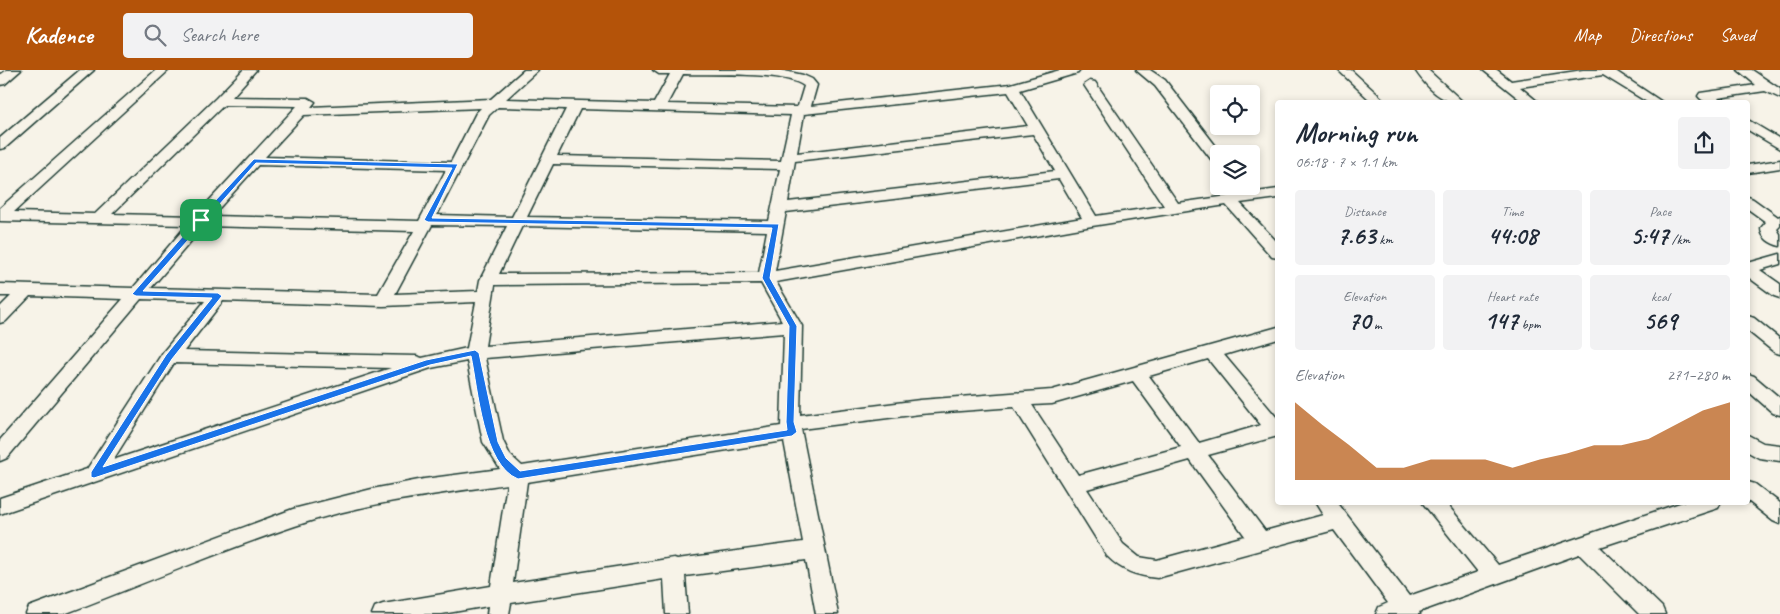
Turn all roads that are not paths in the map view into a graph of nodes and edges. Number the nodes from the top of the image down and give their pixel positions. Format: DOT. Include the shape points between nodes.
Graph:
graph roads {
  1 [pos="15,70"];
  2 [pos="88,70"];
  3 [pos="163,70"];
  4 [pos="250,70"];
  5 [pos="532,70"];
  6 [pos="660,70"];
  7 [pos="1142,70"];
  8 [pos="1344,70"];
  9 [pos="1421,70"];
  10 [pos="1489,70"];
  11 [pos="1605,70"];
  12 [pos="1744,70"];
  13 [pos="678,71"];
  14 [pos="1068,71"];
  15 [pos="0,81"];
  16 [pos="1090,85"];
  17 [pos="1509,86"];
  18 [pos="1767,87"];
  19 [pos="1012,88"];
  20 [pos="1780,94"];
  21 [pos="1377,100"];
  22 [pos="1453,100"];
  23 [pos="1528,100"];
  24 [pos="1653,100"];
  25 [pos="1712,100"];
  26 [pos="221,101"];
  27 [pos="495,103"];
  28 [pos="575,105"];
  29 [pos="659,107"];
  30 [pos="300,111"];
  31 [pos="798,111"];
  32 [pos="1750,125"];
  33 [pos="1036,129"];
  34 [pos="0,145"];
  35 [pos="1780,145"];
  36 [pos="1210,148"];
  37 [pos="547,160"];
  38 [pos="254,161"];
  39 [pos="788,161"];
  40 [pos="1780,164"];
  41 [pos="456,166"];
  42 [pos="1750,168"];
  43 [pos="1064,174"];
  44 [pos="1260,192"];
  45 [pos="1275,193"];
  46 [pos="1238,195"];
  47 [pos="1229,200"];
  48 [pos="1750,203"];
  49 [pos="779,208"];
  50 [pos="1174,209"];
  51 [pos="0,216"];
  52 [pos="99,218"];
  53 [pos="201,220"];
  54 [pos="1092,221"];
  55 [pos="1778,221"];
  56 [pos="516,222"];
  57 [pos="426,223"];
  58 [pos="776,226"];
  59 [pos="1780,241"];
  60 [pos="1275,250"];
  61 [pos="1780,259"];
  62 [pos="1750,267"];
  63 [pos="1750,270"];
  64 [pos="766,278"];
  65 [pos="486,288"];
  66 [pos="0,290"];
  67 [pos="24,291"];
  68 [pos="1780,292"];
  69 [pos="136,294"];
  70 [pos="218,296"];
  71 [pos="383,300"];
  72 [pos="0,317"];
  73 [pos="1750,324"];
  74 [pos="793,326"];
  75 [pos="1275,334"];
  76 [pos="1780,348"];
  77 [pos="1212,352"];
  78 [pos="475,353"];
  79 [pos="169,357"];
  80 [pos="429,362"];
  81 [pos="1137,373"];
  82 [pos="1750,383"];
  83 [pos="1019,400"];
  84 [pos="1780,408"];
  85 [pos="791,427"];
  86 [pos="1275,428"];
  87 [pos="1275,431"];
  88 [pos="1750,444"];
  89 [pos="1196,451"];
  90 [pos="0,453"];
  91 [pos="1780,453"];
  92 [pos="94,474"];
  93 [pos="518,475"];
  94 [pos="1073,485"];
  95 [pos="1750,492"];
  96 [pos="1327,505"];
  97 [pos="1435,505"];
  98 [pos="1702,505"];
  99 [pos="0,506"];
  100 [pos="1780,515"];
  101 [pos="1338,520"];
  102 [pos="1260,540"];
  103 [pos="1582,544"];
  104 [pos="815,550"];
  105 [pos="674,567"];
  106 [pos="1494,576"];
  107 [pos="500,604"];
  108 [pos="1400,612"];
  109 [pos="37,614"];
  110 [pos="383,614"];
  111 [pos="677,614"];
  112 [pos="827,614"];
  113 [pos="1654,614"];
  1 -- 15 [label="street"];
  2 -- 34 [label="street"];
  3 -- 51 [label="street"];
  4 -- 26 [label="street"];
  5 -- 27 [label="street"];
  6 -- 13 [label="street"];
  7 -- 36 [label="street" via="1160,83"];
  8 -- 21 [label="street"];
  9 -- 22 [label="street"];
  10 -- 17 [label="street"];
  11 -- 17 [label="street"];
  11 -- 24 [label="street"];
  12 -- 18 [label="street"];
  13 -- 29 [label="street"];
  13 -- 31 [label="street" via="755,72 792,75 807,80 811,85 804,108"];
  14 -- 19 [label="street"];
  16 -- 50 [label="street"];
  17 -- 23 [label="street"];
  18 -- 20 [label="street"];
  18 -- 25 [label="street" via="1706,96"];
  19 -- 31 [label="street"];
  19 -- 33 [label="street"];
  26 -- 30 [label="street" via="308,102"];
  26 -- 52 [label="street"];
  27 -- 28 [label="street"];
  27 -- 30 [label="street"];
  27 -- 41 [label="street" via="483,113"];
  28 -- 29 [label="street"];
  28 -- 37 [label="street"];
  29 -- 31 [label="street"];
  30 -- 38 [label="street"];
  31 -- 39 [label="street"];
  32 -- 35 [label="street"];
  33 -- 39 [label="street"];
  33 -- 43 [label="street"];
  37 -- 39 [label="street"];
  37 -- 56 [label="street"];
  38 -- 41 [label="street"];
  38 -- 53 [label="street"];
  39 -- 49 [label="street"];
  40 -- 42 [label="street"];
  41 -- 57 [label="street"];
  43 -- 49 [label="street"];
  43 -- 54 [label="street"];
  44 -- 45 [label="street"];
  46 -- 47 [label="street"];
  47 -- 50 [label="street"];
  47 -- 60 [label="street"];
  48 -- 55 [label="street"];
  49 -- 58 [label="street"];
  50 -- 54 [label="street"];
  51 -- 52 [label="street"];
  52 -- 53 [label="street"];
  53 -- 57 [label="street"];
  53 -- 69 [label="street"];
  54 -- 64 [label="street"];
  55 -- 59 [label="street" via="1769,228 1769,233"];
  56 -- 57 [label="street"];
  56 -- 58 [label="street"];
  56 -- 65 [label="street"];
  57 -- 71 [label="street"];
  58 -- 64 [label="street"];
  61 -- 62 [label="street"];
  63 -- 68 [label="street"];
  64 -- 65 [label="street"];
  64 -- 74 [label="street"];
  65 -- 71 [label="street"];
  65 -- 78 [label="street"];
  66 -- 67 [label="street"];
  67 -- 69 [label="street"];
  67 -- 72 [label="street"];
  69 -- 70 [label="street"];
  69 -- 90 [label="street"];
  70 -- 71 [label="street"];
  70 -- 79 [label="street"];
  73 -- 76 [label="street"];
  74 -- 78 [label="street"];
  74 -- 85 [label="street"];
  75 -- 77 [label="street"];
  77 -- 81 [label="street"];
  77 -- 86 [label="street"];
  78 -- 80 [label="street"];
  78 -- 93 [label="street" via="493,442 503,460"];
  79 -- 80 [label="street"];
  79 -- 92 [label="street"];
  80 -- 92 [label="street"];
  81 -- 83 [label="street" via="1052,397"];
  81 -- 89 [label="street"];
  82 -- 84 [label="street"];
  83 -- 85 [label="street" via="920,407"];
  83 -- 94 [label="street"];
  85 -- 93 [label="street"];
  85 -- 104 [label="street"];
  87 -- 89 [label="street"];
  88 -- 91 [label="street" via="1758,450"];
  89 -- 94 [label="street"];
  89 -- 102 [label="street"];
  92 -- 99 [label="street"];
  93 -- 107 [label="street"];
  93 -- 109 [label="street" via="415,488 293,518"];
  94 -- 102 [label="street" via="1115,550 1138,567 1157,569"];
  95 -- 100 [label="street"];
  96 -- 101 [label="street"];
  97 -- 106 [label="street"];
  98 -- 103 [label="street"];
  101 -- 102 [label="street"];
  101 -- 108 [label="street"];
  103 -- 106 [label="street"];
  103 -- 113 [label="street"];
  104 -- 105 [label="street"];
  104 -- 112 [label="street"];
  105 -- 107 [label="street"];
  105 -- 111 [label="street"];
  106 -- 108 [label="street"];
  107 -- 110 [label="street"];
}
